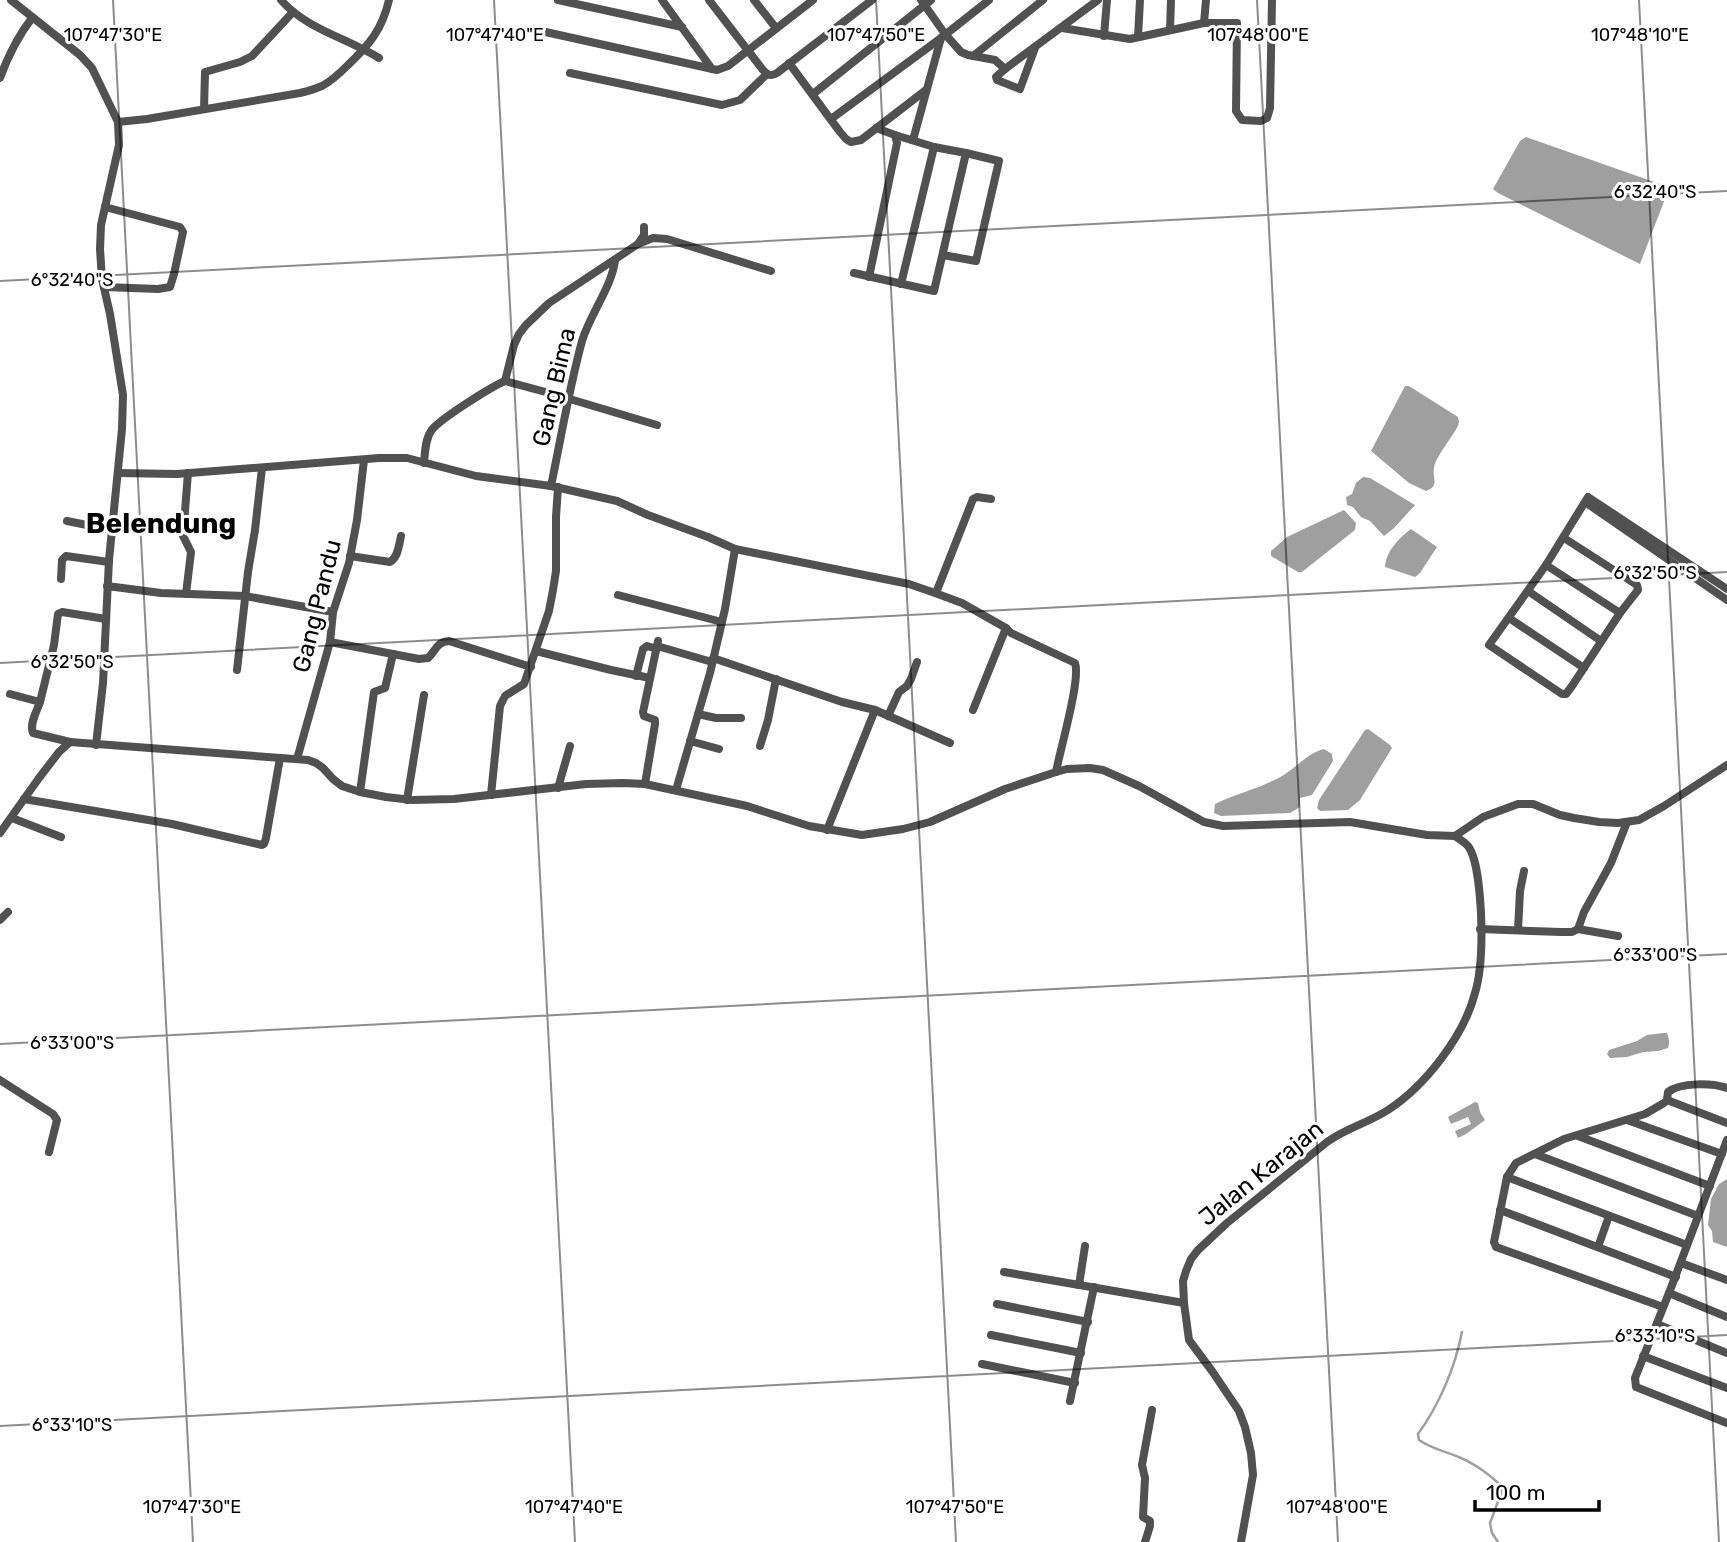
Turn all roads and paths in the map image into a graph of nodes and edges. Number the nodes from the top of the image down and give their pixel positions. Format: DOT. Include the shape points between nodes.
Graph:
graph roads {
  1 [pos="11,0"];
  2 [pos="281,0"];
  3 [pos="389,0"];
  4 [pos="558,0"];
  5 [pos="662,0"];
  6 [pos="709,0"];
  7 [pos="754,0"];
  8 [pos="794,0"];
  9 [pos="813,0"];
  10 [pos="872,0"];
  11 [pos="989,0"];
  12 [pos="1044,0"];
  13 [pos="1098,0"];
  14 [pos="1107,0"];
  15 [pos="1140,0"];
  16 [pos="1171,0"];
  17 [pos="1206,0"];
  18 [pos="1272,0"];
  19 [pos="926,2"];
  20 [pos="21,4"];
  21 [pos="801,9"];
  22 [pos="293,12"];
  23 [pos="32,18"];
  24 [pos="1205,23"];
  25 [pos="682,27"];
  26 [pos="776,28"];
  27 [pos="1062,28"];
  28 [pos="532,29"];
  29 [pos="1171,30"];
  30 [pos="943,36"];
  31 [pos="1104,36"];
  32 [pos="1138,37"];
  33 [pos="1035,48"];
  34 [pos="747,49"];
  35 [pos="365,50"];
  36 [pos="972,56"];
  37 [pos="379,58"];
  38 [pos="789,63"];
  39 [pos="712,69"];
  40 [pos="1005,69"];
  41 [pos="570,73"];
  42 [pos="767,74"];
  43 [pos="0,78"];
  44 [pos="1020,89"];
  45 [pos="926,90"];
  46 [pos="813,94"];
  47 [pos="1017,98"];
  48 [pos="204,110"];
  49 [pos="831,119"];
  50 [pos="118,122"];
  51 [pos="876,128"];
  52 [pos="895,135"];
  53 [pos="912,140"];
  54 [pos="934,147"];
  55 [pos="965,153"];
  56 [pos="105,207"];
  57 [pos="644,227"];
  58 [pos="638,244"];
  59 [pos="943,255"];
  60 [pos="615,260"];
  61 [pos="771,271"];
  62 [pos="854,273"];
  63 [pos="869,277"];
  64 [pos="901,284"];
  65 [pos="104,287"];
  66 [pos="505,382"];
  67 [pos="568,398"];
  68 [pos="657,425"];
  69 [pos="364,460"];
  70 [pos="424,463"];
  71 [pos="262,468"];
  72 [pos="118,473"];
  73 [pos="188,473"];
  74 [pos="555,487"];
  75 [pos="991,499"];
  76 [pos="1585,502"];
  77 [pos="66,521"];
  78 [pos="112,530"];
  79 [pos="401,536"];
  80 [pos="1563,538"];
  81 [pos="735,549"];
  82 [pos="350,556"];
  83 [pos="109,562"];
  84 [pos="1546,565"];
  85 [pos="61,579"];
  86 [pos="107,586"];
  87 [pos="1727,589"];
  88 [pos="1528,592"];
  89 [pos="936,593"];
  90 [pos="186,594"];
  91 [pos="245,596"];
  92 [pos="618,596"];
  93 [pos="1727,600"];
  94 [pos="333,612"];
  95 [pos="1620,613"];
  96 [pos="1509,618"];
  97 [pos="106,619"];
  98 [pos="722,622"];
  99 [pos="1006,628"];
  100 [pos="1601,641"];
  101 [pos="330,642"];
  102 [pos="657,645"];
  103 [pos="536,651"];
  104 [pos="393,654"];
  105 [pos="713,660"];
  106 [pos="917,662"];
  107 [pos="531,667"];
  108 [pos="1584,668"];
  109 [pos="237,670"];
  110 [pos="636,676"];
  111 [pos="650,678"];
  112 [pos="776,679"];
  113 [pos="10,694"];
  114 [pos="424,695"];
  115 [pos="40,702"];
  116 [pos="875,710"];
  117 [pos="973,710"];
  118 [pos="698,714"];
  119 [pos="888,716"];
  120 [pos="741,718"];
  121 [pos="690,741"];
  122 [pos="70,743"];
  123 [pos="950,743"];
  124 [pos="96,744"];
  125 [pos="570,746"];
  126 [pos="760,746"];
  127 [pos="719,749"];
  128 [pos="281,758"];
  129 [pos="297,759"];
  130 [pos="1727,765"];
  131 [pos="1056,772"];
  132 [pos="645,784"];
  133 [pos="558,788"];
  134 [pos="676,790"];
  135 [pos="360,792"];
  136 [pos="491,795"];
  137 [pos="24,799"];
  138 [pos="407,800"];
  139 [pos="12,818"];
  140 [pos="1628,822"];
  141 [pos="827,830"];
  142 [pos="0,833"];
  143 [pos="1455,836"];
  144 [pos="61,837"];
  145 [pos="1524,872"];
  146 [pos="8,912"];
  147 [pos="0,920"];
  148 [pos="1480,929"];
  149 [pos="1578,929"];
  150 [pos="1518,930"];
  151 [pos="1618,936"];
  152 [pos="0,1080"];
  153 [pos="1727,1088"];
  154 [pos="1667,1100"];
  155 [pos="1627,1119"];
  156 [pos="1727,1123"];
  157 [pos="1578,1135"];
  158 [pos="1727,1140"];
  159 [pos="49,1152"];
  160 [pos="1535,1154"];
  161 [pos="1722,1154"];
  162 [pos="1717,1167"];
  163 [pos="1727,1170"];
  164 [pos="1507,1177"];
  165 [pos="1710,1186"];
  166 [pos="1500,1210"];
  167 [pos="1609,1216"];
  168 [pos="1698,1216"];
  169 [pos="1687,1245"];
  170 [pos="1085,1246"];
  171 [pos="1598,1247"];
  172 [pos="1681,1263"];
  173 [pos="1004,1272"];
  174 [pos="1676,1277"];
  175 [pos="1727,1280"];
  176 [pos="1079,1285"];
  177 [pos="1094,1287"];
  178 [pos="1669,1293"];
  179 [pos="1184,1303"];
  180 [pos="997,1304"];
  181 [pos="1663,1307"];
  182 [pos="1727,1317"];
  183 [pos="1088,1322"];
  184 [pos="1657,1324"];
  185 [pos="991,1335"];
  186 [pos="1081,1353"];
  187 [pos="1727,1353"];
  188 [pos="1643,1356"];
  189 [pos="982,1364"];
  190 [pos="1075,1383"];
  191 [pos="1727,1388"];
  192 [pos="1070,1401"];
  193 [pos="1152,1410"];
  194 [pos="1727,1423"];
  195 [pos="1145,1542"];
  196 [pos="1241,1542"];
  1 -- 20 [label="street"];
  2 -- 22 [label="street"];
  3 -- 35 [label="street"];
  4 -- 25 [label="street"];
  5 -- 25 [label="street"];
  6 -- 34 [label="street"];
  7 -- 26 [label="street"];
  8 -- 21 [label="street"];
  9 -- 21 [label="street"];
  10 -- 38 [label="street"];
  11 -- 30 [label="street"];
  12 -- 36 [label="street"];
  13 -- 27 [label="street"];
  14 -- 31 [label="street"];
  15 -- 32 [label="street"];
  16 -- 29 [label="street"];
  17 -- 24 [label="street"];
  18 -- 24 [label="street" via="1270,108 1261,121 1242,120 1236,111 1237,23"];
  19 -- 30 [label="street"];
  19 -- 46 [label="street"];
  20 -- 23 [label="street"];
  21 -- 26 [label="street"];
  22 -- 35 [label="street"];
  22 -- 48 [label="street" via="252,56 204,73"];
  23 -- 43 [label="street"];
  23 -- 50 [label="street" via="92,68"];
  24 -- 29 [label="street"];
  25 -- 39 [label="street"];
  26 -- 34 [label="street"];
  27 -- 31 [label="street"];
  27 -- 33 [label="street"];
  28 -- 39 [label="street"];
  29 -- 32 [label="street"];
  30 -- 36 [label="street"];
  30 -- 45 [label="street"];
  30 -- 49 [label="street"];
  31 -- 32 [label="street"];
  33 -- 40 [label="street"];
  33 -- 44 [label="street"];
  34 -- 39 [label="street" via="728,66"];
  34 -- 42 [label="street"];
  35 -- 37 [label="street"];
  35 -- 48 [label="street" via="319,88"];
  36 -- 40 [label="street" via="995,60"];
  38 -- 42 [label="street" via="774,75"];
  38 -- 46 [label="street"];
  40 -- 44 [label="street" via="997,80"];
  41 -- 42 [label="street" via="722,105 740,100"];
  44 -- 47 [label="street"];
  45 -- 51 [label="street"];
  45 -- 53 [label="street"];
  46 -- 49 [label="street"];
  48 -- 50 [label="street"];
  49 -- 51 [label="street" via="851,142"];
  50 -- 56 [label="street" via="119,145"];
  51 -- 52 [label="street"];
  52 -- 53 [label="street"];
  52 -- 63 [label="street"];
  53 -- 54 [label="street"];
  54 -- 55 [label="street"];
  54 -- 64 [label="street"];
  55 -- 59 [label="street"];
  55 -- 59 [label="street" via="999,161 976,261"];
  56 -- 65 [label="street" via="100,249"];
  56 -- 65 [label="street" via="180,227 183,232 170,288"];
  57 -- 58 [label="street"];
  58 -- 60 [label="street"];
  58 -- 61 [label="street" via="667,239"];
  59 -- 64 [label="street" via="934,291"];
  60 -- 66 [label="street" via="549,303 526,325 514,345"];
  60 -- 67 [label="street, Gang Bima" via="582,340"];
  62 -- 63 [label="street"];
  63 -- 64 [label="street"];
  65 -- 72 [label="street" via="123,395"];
  66 -- 67 [label="street"];
  66 -- 70 [label="street" via="432,428"];
  67 -- 68 [label="street"];
  67 -- 74 [label="street, Gang Bima"];
  69 -- 70 [label="street" via="398,458"];
  69 -- 71 [label="street"];
  69 -- 82 [label="street, Gang Pandu"];
  70 -- 74 [label="street"];
  71 -- 73 [label="street"];
  71 -- 91 [label="street"];
  72 -- 73 [label="street"];
  72 -- 78 [label="street"];
  73 -- 90 [label="street" via="183,537 191,552"];
  74 -- 81 [label="street" via="617,500"];
  74 -- 103 [label="street, Gang Bima" via="555,580"];
  75 -- 89 [label="street" via="973,499"];
  76 -- 80 [label="street"];
  76 -- 87 [label="street" via="1588,497"];
  76 -- 93 [label="street"];
  77 -- 78 [label="street"];
  78 -- 83 [label="street"];
  79 -- 82 [label="street" via="393,561"];
  80 -- 84 [label="street"];
  80 -- 95 [label="street" via="1637,585"];
  81 -- 89 [label="street"];
  81 -- 98 [label="street"];
  82 -- 94 [label="street, Gang Pandu"];
  83 -- 85 [label="street" via="66,556"];
  83 -- 86 [label="street"];
  84 -- 88 [label="street"];
  84 -- 95 [label="street"];
  86 -- 90 [label="street"];
  86 -- 97 [label="street"];
  88 -- 96 [label="street"];
  88 -- 100 [label="street"];
  89 -- 99 [label="street"];
  90 -- 91 [label="street"];
  91 -- 94 [label="street"];
  91 -- 109 [label="street"];
  92 -- 98 [label="street"];
  94 -- 101 [label="street, Gang Pandu"];
  95 -- 100 [label="street"];
  96 -- 108 [label="street"];
  96 -- 108 [label="street" via="1489,645 1562,694"];
  97 -- 115 [label="street" via="58,614"];
  97 -- 124 [label="street"];
  98 -- 105 [label="street"];
  99 -- 117 [label="street"];
  99 -- 131 [label="street" via="1076,665"];
  100 -- 108 [label="street"];
  101 -- 104 [label="street"];
  101 -- 129 [label="street, Gang Pandu"];
  102 -- 105 [label="street"];
  102 -- 110 [label="street" via="643,649"];
  102 -- 111 [label="street"];
  103 -- 107 [label="street, Gang Bima"];
  103 -- 110 [label="street"];
  104 -- 107 [label="street" via="424,659 449,641"];
  104 -- 135 [label="street" via="385,688 374,692"];
  105 -- 112 [label="street"];
  105 -- 118 [label="street"];
  106 -- 119 [label="street"];
  107 -- 136 [label="street" via="524,684 505,696 500,706"];
  110 -- 111 [label="street"];
  111 -- 132 [label="street" via="643,715 655,720 655,732"];
  112 -- 116 [label="street"];
  112 -- 126 [label="street"];
  113 -- 115 [label="street"];
  114 -- 138 [label="street"];
  115 -- 122 [label="street" via="32,731"];
  116 -- 119 [label="street"];
  116 -- 141 [label="street"];
  118 -- 120 [label="street"];
  118 -- 121 [label="street"];
  119 -- 123 [label="street"];
  121 -- 127 [label="street"];
  121 -- 134 [label="street"];
  122 -- 124 [label="street"];
  122 -- 137 [label="street"];
  124 -- 128 [label="street"];
  125 -- 133 [label="street"];
  128 -- 129 [label="street"];
  128 -- 137 [label="street" via="262,845 172,824"];
  129 -- 135 [label="street" via="316,763 338,783"];
  130 -- 140 [label="street" via="1664,806"];
  131 -- 141 [label="street" via="903,829 862,835"];
  131 -- 143 [label="street" via="1103,770 1213,825 1350,822"];
  132 -- 133 [label="street"];
  132 -- 134 [label="street"];
  133 -- 136 [label="street"];
  134 -- 141 [label="street"];
  135 -- 138 [label="street"];
  136 -- 138 [label="street"];
  137 -- 139 [label="street"];
  139 -- 142 [label="street"];
  139 -- 144 [label="street"];
  140 -- 143 [label="street" via="1599,822 1518,804 1483,817"];
  140 -- 149 [label="street"];
  143 -- 148 [label="street, Jalan Karajan" via="1468,846 1473,859"];
  145 -- 150 [label="street"];
  146 -- 147 [label="street"];
  148 -- 150 [label="street"];
  148 -- 179 [label="street, Jalan Karajan" via="1476,990 1457,1034 1433,1069 1391,1109 1326,1142 1198,1250 1185,1271"];
  149 -- 150 [label="street"];
  149 -- 151 [label="street"];
  152 -- 159 [label="street" via="53,1114 57,1120"];
  153 -- 154 [label="street" via="1716,1084 1675,1087"];
  154 -- 155 [label="street"];
  154 -- 156 [label="street"];
  155 -- 157 [label="street"];
  155 -- 161 [label="street"];
  157 -- 160 [label="street"];
  157 -- 165 [label="street"];
  158 -- 161 [label="street"];
  160 -- 164 [label="street" via="1516,1163"];
  160 -- 168 [label="street"];
  161 -- 162 [label="street"];
  162 -- 163 [label="street"];
  162 -- 165 [label="street"];
  164 -- 166 [label="street"];
  164 -- 167 [label="street"];
  165 -- 168 [label="street"];
  166 -- 171 [label="street"];
  166 -- 181 [label="street" via="1496,1247"];
  167 -- 169 [label="street"];
  167 -- 171 [label="street"];
  168 -- 169 [label="street"];
  169 -- 172 [label="street"];
  170 -- 176 [label="street"];
  171 -- 174 [label="street"];
  172 -- 174 [label="street"];
  172 -- 175 [label="street"];
  173 -- 176 [label="street"];
  174 -- 178 [label="street"];
  176 -- 177 [label="street"];
  177 -- 179 [label="street"];
  177 -- 183 [label="street"];
  178 -- 181 [label="street"];
  178 -- 182 [label="street"];
  179 -- 196 [label="street, Jalan Karajan" via="1189,1340 1239,1411 1245,1427 1253,1475"];
  180 -- 183 [label="street"];
  181 -- 184 [label="street"];
  183 -- 186 [label="street"];
  184 -- 187 [label="street"];
  184 -- 188 [label="street"];
  185 -- 186 [label="street"];
  186 -- 190 [label="street"];
  188 -- 191 [label="street"];
  188 -- 194 [label="street" via="1636,1387"];
  189 -- 190 [label="street"];
  190 -- 192 [label="street"];
  193 -- 195 [label="street" via="1142,1465 1143,1517 1151,1524"];
}
